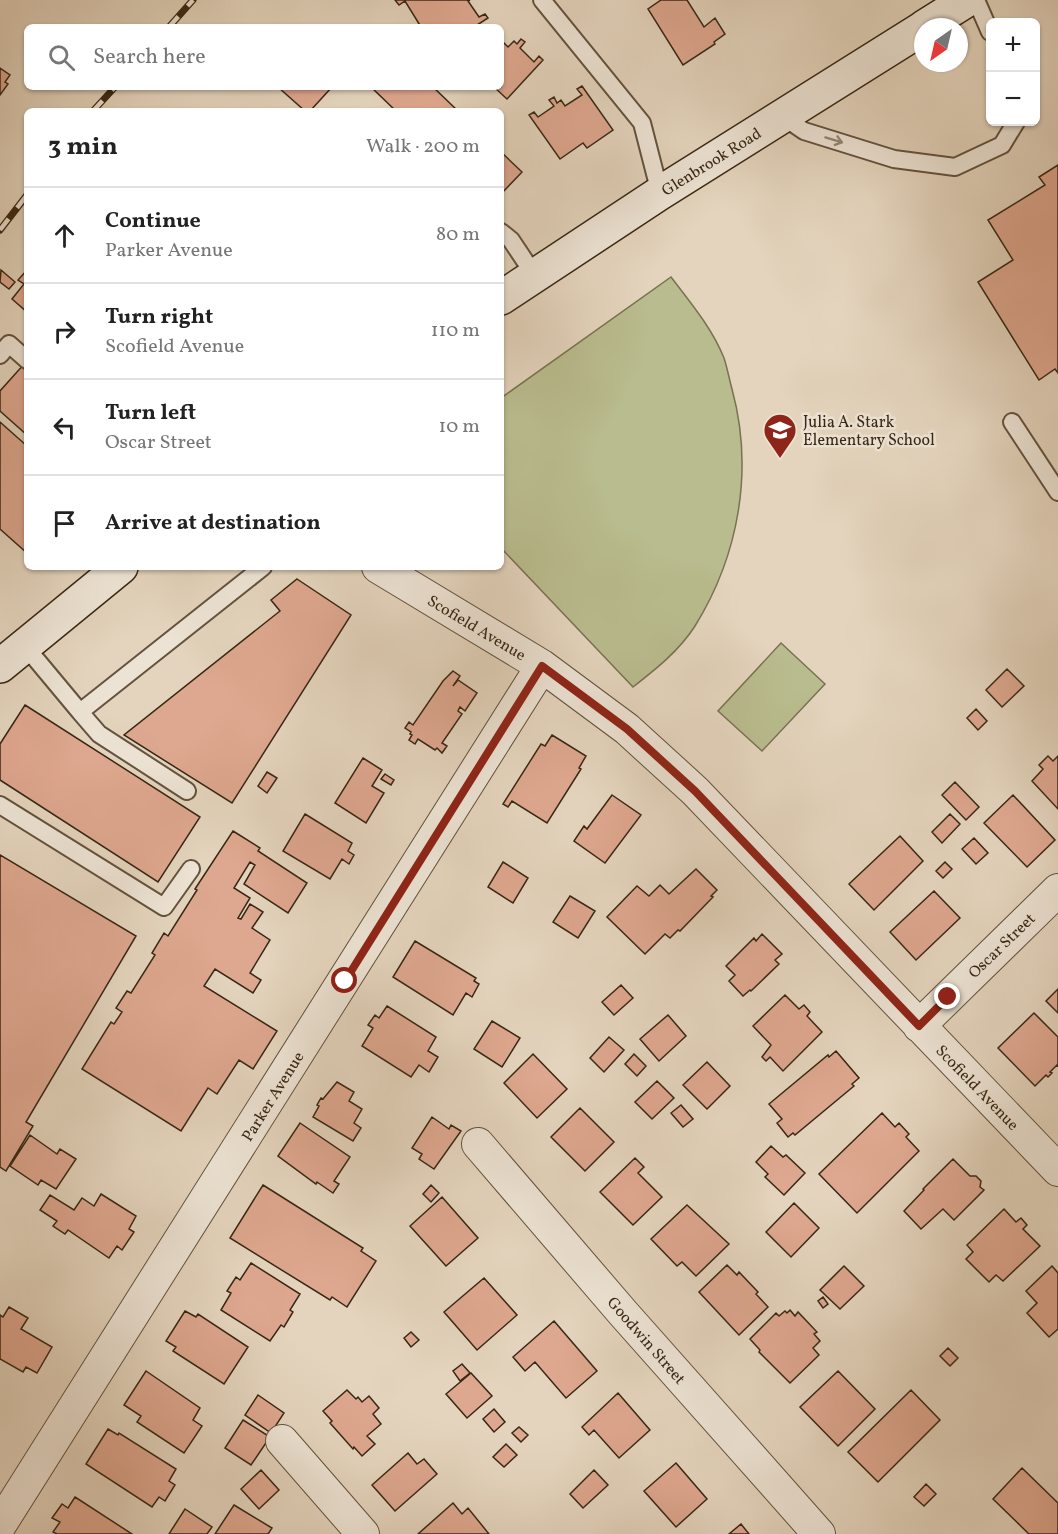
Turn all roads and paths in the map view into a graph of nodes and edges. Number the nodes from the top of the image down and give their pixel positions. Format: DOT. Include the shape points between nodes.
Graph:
graph roads {
  1 [pos="542,0"];
  2 [pos="967,0"];
  3 [pos="976,0"];
  4 [pos="938,18"];
  5 [pos="986,23"];
  6 [pos="914,33"];
  7 [pos="782,116"];
  8 [pos="1014,126"];
  9 [pos="660,193"];
  10 [pos="504,234"];
  11 [pos="535,276"];
  12 [pos="504,296"];
  13 [pos="0,355"];
  14 [pos="24,357"];
  15 [pos="1012,422"];
  16 [pos="1058,492"];
  17 [pos="118,570"];
  18 [pos="259,570"];
  19 [pos="383,570"];
  20 [pos="25,646"];
  21 [pos="0,666"];
  22 [pos="542,666"];
  23 [pos="80,712"];
  24 [pos="187,791"];
  25 [pos="0,805"];
  26 [pos="191,869"];
  27 [pos="1058,890"];
  28 [pos="919,1026"];
  29 [pos="478,1144"];
  30 [pos="1058,1170"];
  31 [pos="282,1441"];
  32 [pos="0,1525"];
  33 [pos="363,1534"];
  34 [pos="819,1534"];
  1 -- 9 [label="lane" via="642,123"];
  2 -- 4 [label="street, Glenbrook Road"];
  3 -- 5 [label="lane"];
  6 -- 7 [label="street, Glenbrook Road"];
  7 -- 8 [label="lane, one-way" via="804,131 894,159 955,167 1002,145"];
  7 -- 9 [label="street, Glenbrook Road"];
  9 -- 11 [label="street, Glenbrook Road"];
  10 -- 11 [label="lane"];
  11 -- 12 [label="street, Glenbrook Road"];
  13 -- 14 [label="lane" via="9,344"];
  15 -- 16 [label="lane"];
  17 -- 20 [label="street"];
  18 -- 23 [label="lane"];
  19 -- 22 [label="street, Scofield Avenue"];
  20 -- 21 [label="street"];
  20 -- 23 [label="lane"];
  22 -- 28 [label="street, Scofield Avenue" via="627,729 695,791"];
  22 -- 32 [label="street, Parker Avenue"];
  23 -- 24 [label="lane" via="99,734"];
  25 -- 26 [label="lane" via="164,907"];
  27 -- 28 [label="street, Oscar Street"];
  28 -- 30 [label="street, Scofield Avenue"];
  29 -- 34 [label="street, Goodwin Street"];
  31 -- 33 [label="street"];
}
